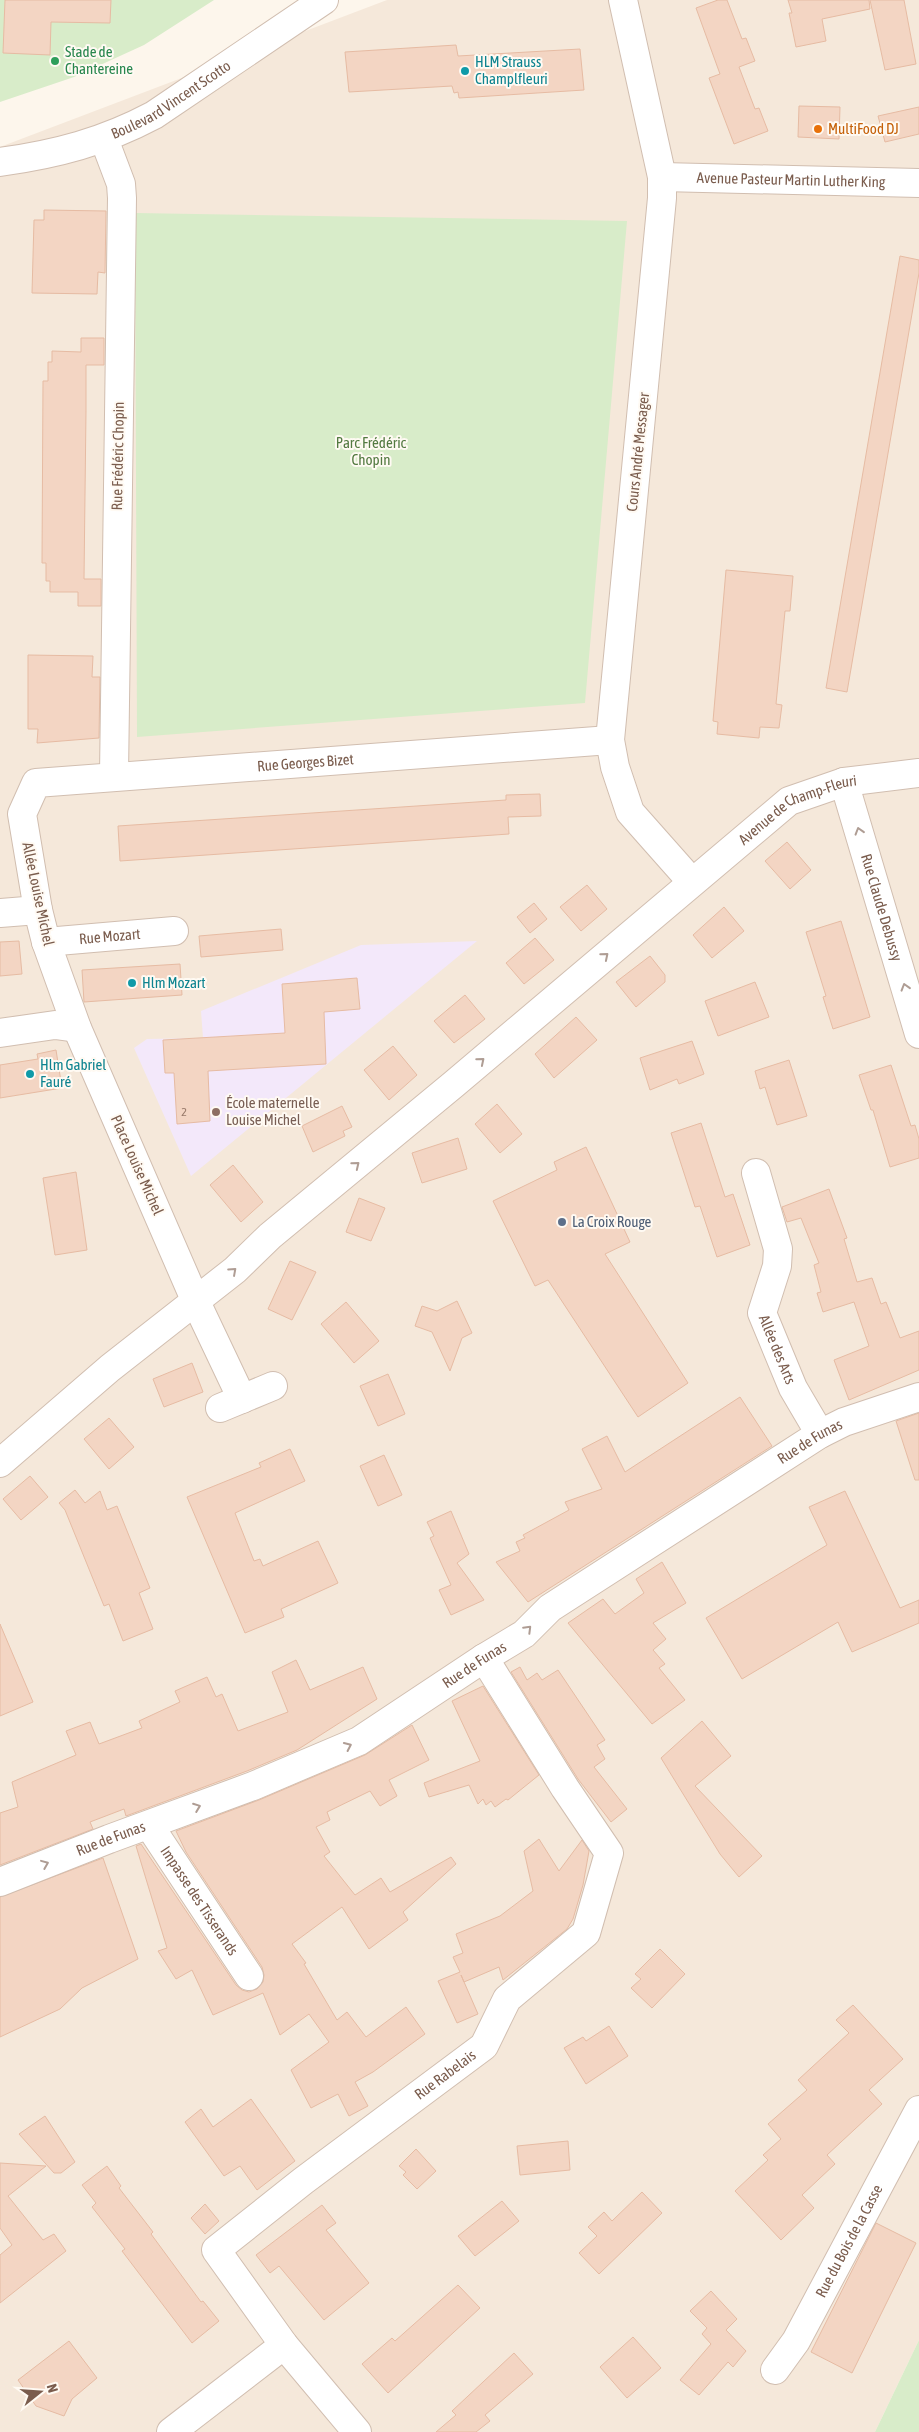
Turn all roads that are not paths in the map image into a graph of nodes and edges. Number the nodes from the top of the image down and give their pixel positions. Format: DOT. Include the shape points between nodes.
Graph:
graph roads {
  1 [pos="324,0"];
  2 [pos="624,0"];
  3 [pos="104,139"];
  4 [pos="0,162"];
  5 [pos="662,177"];
  6 [pos="919,183"];
  7 [pos="610,740"];
  8 [pos="919,773"];
  9 [pos="114,775"];
  10 [pos="844,782"];
  11 [pos="22,814"];
  12 [pos="692,882"];
  13 [pos="38,910"];
  14 [pos="0,913"];
  15 [pos="174,931"];
  16 [pos="46,942"];
  17 [pos="77,1028"];
  18 [pos="0,1033"];
  19 [pos="919,1034"];
  20 [pos="756,1173"];
  21 [pos="196,1302"];
  22 [pos="273,1386"];
  23 [pos="919,1397"];
  24 [pos="820,1434"];
  25 [pos="0,1463"];
  26 [pos="484,1658"];
  27 [pos="149,1825"];
  28 [pos="0,1882"];
  29 [pos="250,1976"];
  30 [pos="919,2110"];
  31 [pos="284,2344"];
  32 [pos="775,2370"];
  33 [pos="171,2432"];
  34 [pos="357,2432"];
  1 -- 3 [label="street, Boulevard Vincent Scotto" via="154,115"];
  2 -- 5 [label="street, Cours André Messager"];
  3 -- 4 [label="street, Boulevard Vincent Scotto" via="49,154"];
  3 -- 9 [label="street, Rue Frédéric Chopin" via="121,184 122,198"];
  5 -- 6 [label="street, Avenue Pasteur Martin Luther King"];
  5 -- 7 [label="street, Cours André Messager" via="661,221"];
  7 -- 9 [label="street, Rue Georges Bizet"];
  7 -- 12 [label="street, Cours André Messager" via="630,812"];
  8 -- 10 [label="street, Avenue de Champ-Fleuri"];
  9 -- 11 [label="street, Rue Georges Bizet" via="36,782"];
  10 -- 12 [label="street, Avenue de Champ-Fleuri" via="789,801"];
  19 -- 10 [label="street, Rue Claude Debussy, one-way"];
  11 -- 13 [label="street, Allée Louise Michel"];
  21 -- 12 [label="street, Avenue de Champ-Fleuri, one-way" via="270,1236"];
  13 -- 14 [label="street"];
  13 -- 16 [label="street, Allée Louise Michel"];
  15 -- 16 [label="street, Rue Mozart"];
  16 -- 17 [label="street, Allée Louise Michel"];
  17 -- 18 [label="street" via="55,1025"];
  17 -- 21 [label="street, Place Louise Michel"];
  20 -- 24 [label="street, Allée des Arts" via="778,1249 777,1266 762,1313 793,1388"];
  21 -- 22 [label="street, Place Louise Michel" via="231,1403"];
  21 -- 25 [label="street, Avenue de Champ-Fleuri" via="110,1368"];
  23 -- 24 [label="street, Rue de Funas" via="844,1422"];
  26 -- 24 [label="street, Rue de Funas, one-way" via="524,1634 550,1608"];
  27 -- 26 [label="street, Rue de Funas, one-way" via="359,1741"];
  26 -- 31 [label="street, Rue Rabelais" via="609,1853 586,1933 507,1999 484,2046 216,2250"];
  28 -- 27 [label="street, Rue de Funas, one-way"];
  27 -- 29 [label="street, Impasse des Tisserands"];
  30 -- 32 [label="street, Rue du Bois de la Casse" via="796,2341"];
  31 -- 33 [label="street"];
  31 -- 34 [label="street, Rue Rabelais"];
}
